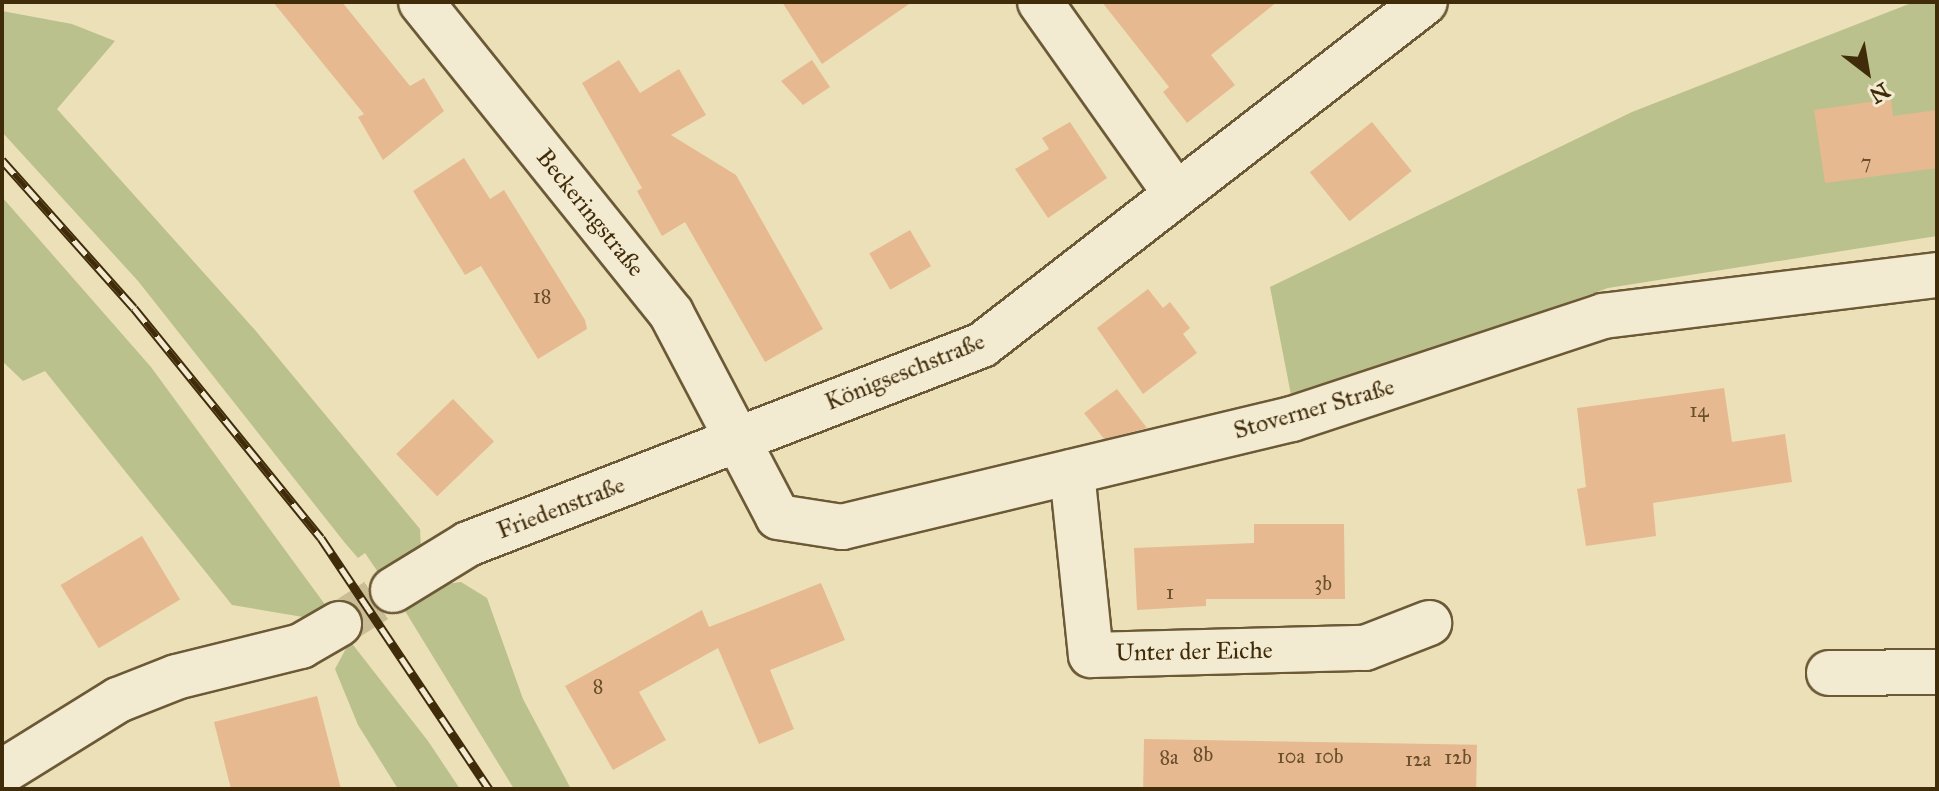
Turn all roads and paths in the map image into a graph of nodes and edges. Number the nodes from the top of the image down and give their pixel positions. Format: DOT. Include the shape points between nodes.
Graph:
graph roads {
  1 [pos="421,2"];
  2 [pos="1040,2"];
  3 [pos="1425,2"];
  4 [pos="1176,194"];
  5 [pos="1937,275"];
  6 [pos="735,439"];
  7 [pos="1072,472"];
  8 [pos="393,590"];
  9 [pos="1429,623"];
  10 [pos="339,624"];
  11 [pos="1937,672"];
  12 [pos="1829,673"];
  13 [pos="2,772"];
  1 -- 6 [label="street, Beckeringstraße" via="671,313"];
  2 -- 4 [label="street"];
  3 -- 4 [label="street, Königseschstraße"];
  4 -- 6 [label="street, Königseschstraße" via="982,345"];
  5 -- 7 [label="street, Stoverner Straße" via="1603,316 1292,419"];
  6 -- 7 [label="street, Stoverner Straße" via="778,517 842,527"];
  6 -- 8 [label="street, Friedenstraße" via="468,544"];
  7 -- 9 [label="street, Unter der Eiche" via="1091,655 1365,648"];
  10 -- 13 [label="street" via="301,646 176,677 118,700"];
  11 -- 12 [label="street"];
}
